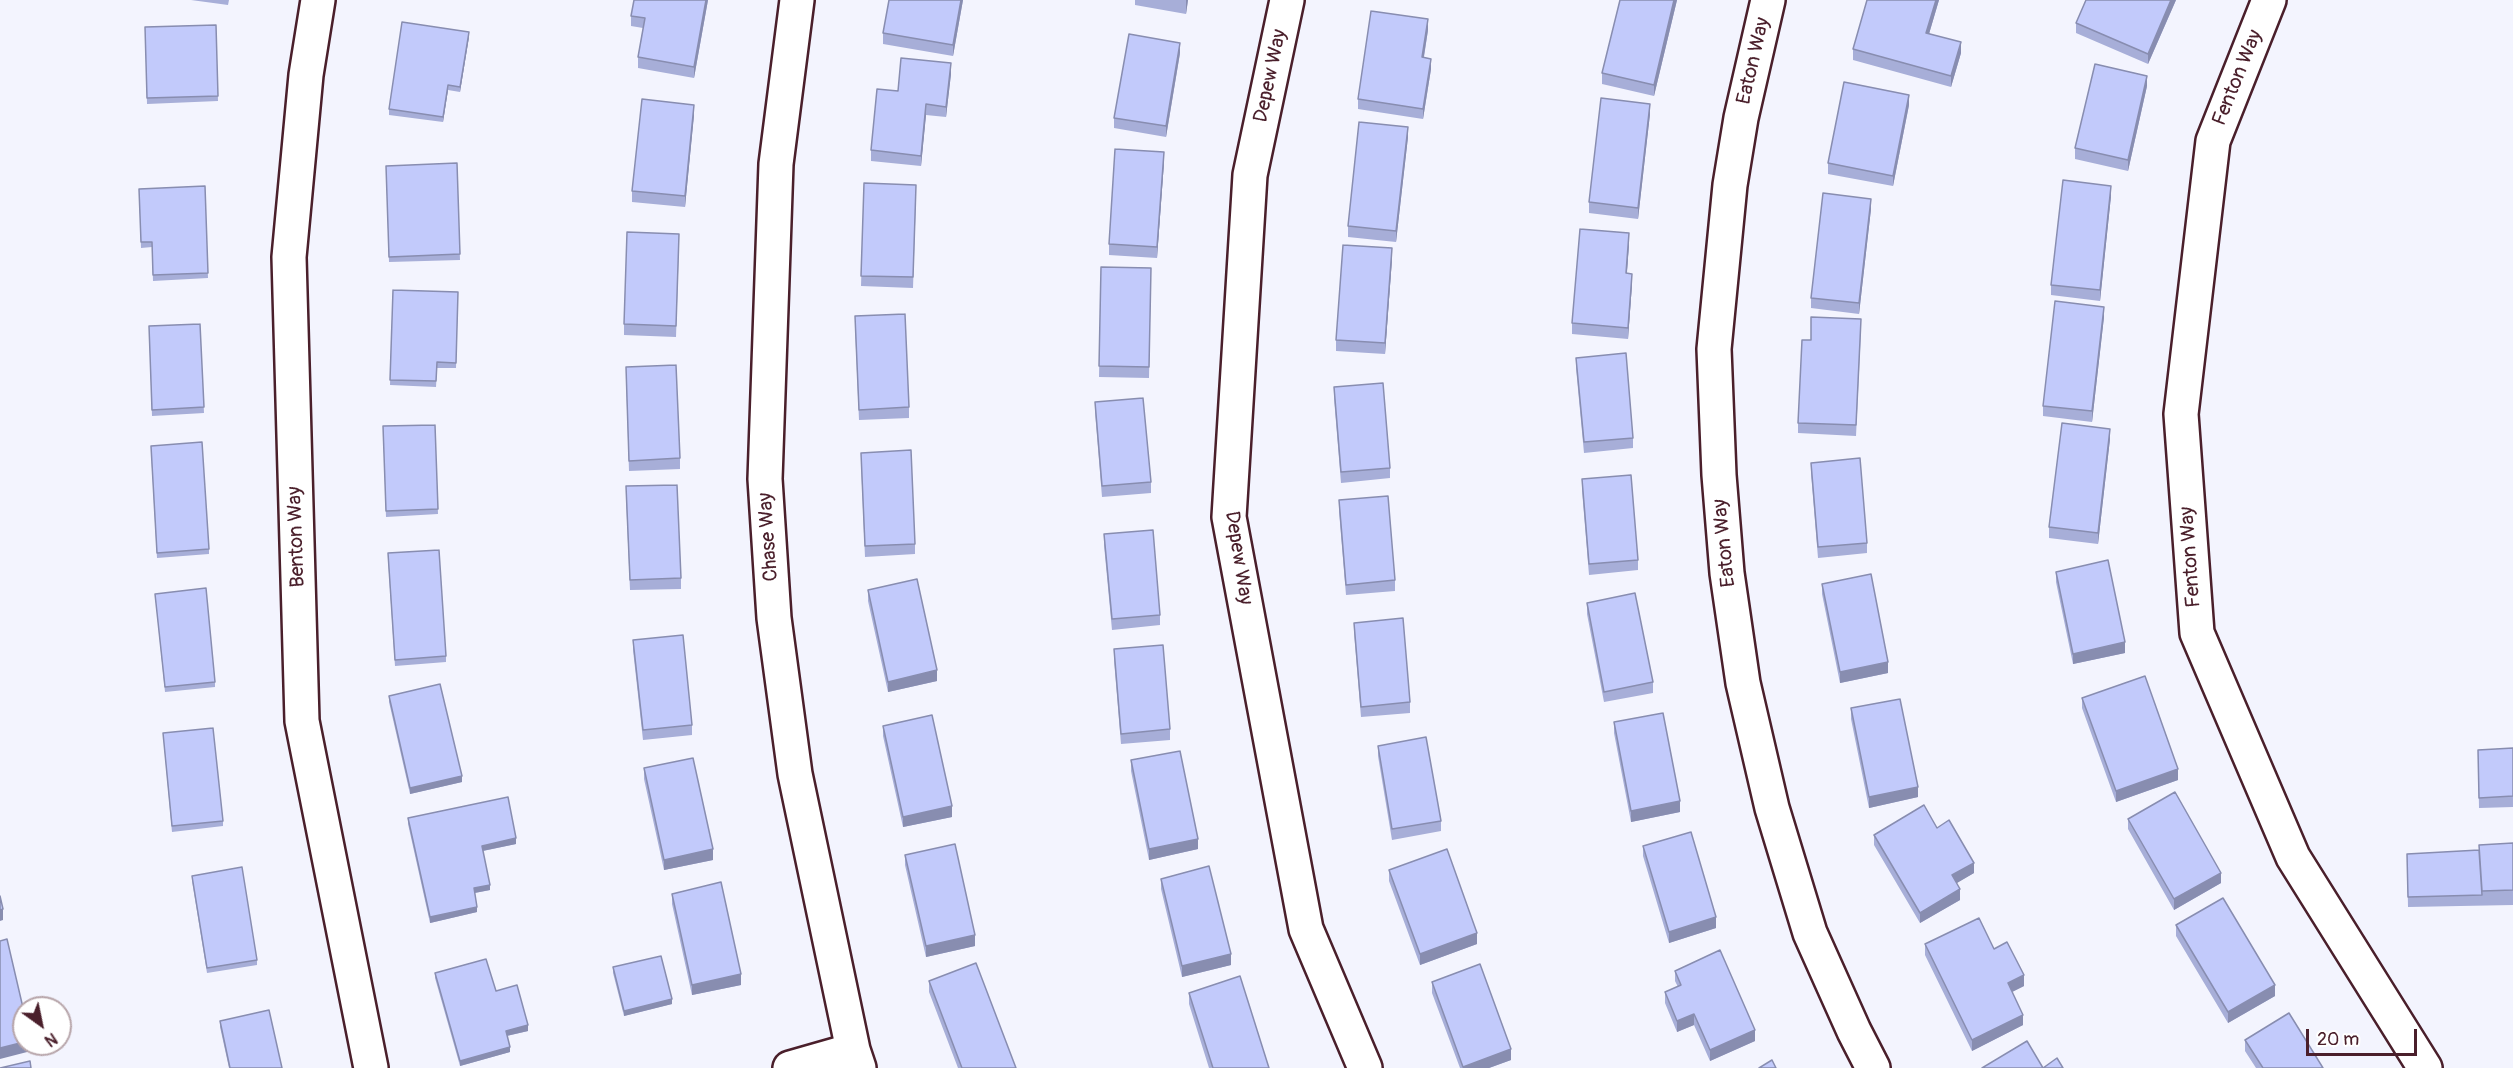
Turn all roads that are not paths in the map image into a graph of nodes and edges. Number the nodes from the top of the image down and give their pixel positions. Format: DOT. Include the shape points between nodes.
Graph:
graph roads {
  1 [pos="318,0"];
  2 [pos="797,0"];
  3 [pos="1287,0"];
  4 [pos="1768,0"];
  5 [pos="2269,0"];
  6 [pos="856,1059"];
  7 [pos="371,1068"];
  8 [pos="790,1068"];
  9 [pos="1365,1068"];
  10 [pos="1873,1068"];
  11 [pos="2425,1068"];
  1 -- 7 [label="street, Benton Way" via="306,75 289,257 302,721"];
  2 -- 6 [label="street, Chase Way" via="776,164 765,479 774,618 795,774"];
  3 -- 9 [label="street, Depew Way" via="1250,175 1229,518 1306,929"];
  4 -- 10 [label="street, Eaton Way" via="1730,185 1714,349 1727,573 1743,683 1772,808 1810,933"];
  5 -- 11 [label="street, Fenton Way" via="2213,141 2181,414 2197,633 2293,857"];
  6 -- 8 [label="street"];
}
